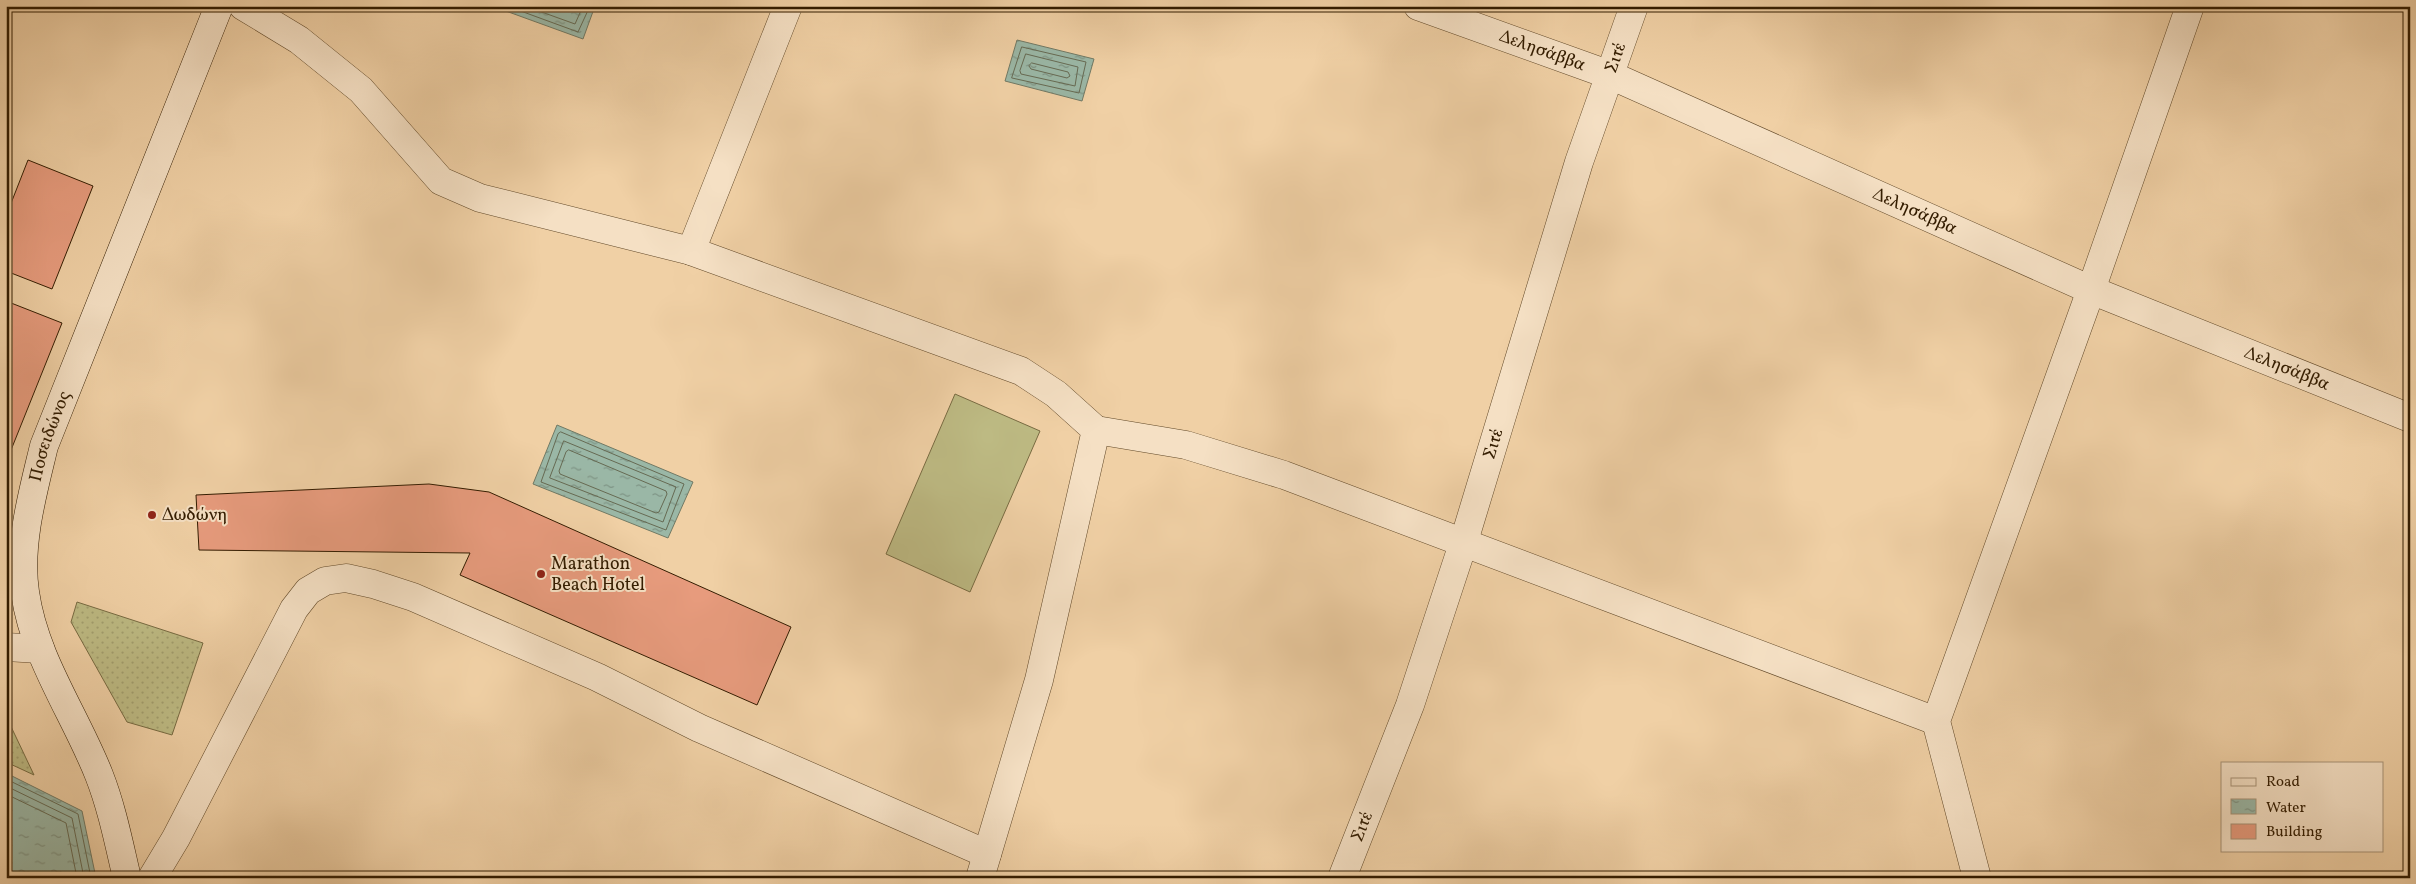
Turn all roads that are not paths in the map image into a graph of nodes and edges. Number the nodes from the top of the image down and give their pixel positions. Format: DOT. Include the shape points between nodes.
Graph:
graph roads {
  1 [pos="219,6"];
  2 [pos="243,6"];
  3 [pos="788,6"];
  4 [pos="1418,6"];
  5 [pos="1634,6"];
  6 [pos="2190,6"];
  7 [pos="1610,75"];
  8 [pos="691,251"];
  9 [pos="2091,290"];
  10 [pos="2410,418"];
  11 [pos="1096,430"];
  12 [pos="1464,541"];
  13 [pos="6,647"];
  14 [pos="40,649"];
  15 [pos="1936,721"];
  16 [pos="984,866"];
  17 [pos="127,878"];
  18 [pos="152,878"];
  19 [pos="1342,878"];
  20 [pos="1977,878"];
  1 -- 14 [label="street, Ποσειδώνος" via="44,446 31,498 24,565 24,591"];
  2 -- 8 [label="street" via="299,40 361,90 441,181 480,198"];
  3 -- 8 [label="street"];
  4 -- 7 [label="street, Δελησάββα"];
  5 -- 7 [label="street, Σιτέ"];
  6 -- 9 [label="street"];
  7 -- 9 [label="street, Δελησάββα"];
  7 -- 12 [label="street, Σιτέ" via="1579,162"];
  8 -- 11 [label="street" via="1021,371 1056,394"];
  9 -- 10 [label="street, Δελησάββα"];
  9 -- 15 [label="street"];
  11 -- 12 [label="street" via="1186,445 1284,475"];
  11 -- 16 [label="street" via="1040,680"];
  12 -- 15 [label="street"];
  12 -- 19 [label="street, Σιτέ" via="1410,705"];
  13 -- 14 [label="street"];
  14 -- 17 [label="street, Ποσειδώνος" via="99,775"];
  15 -- 20 [label="street"];
  16 -- 18 [label="street" via="597,677 422,600 346,578 325,581 308,591 294,609 176,838"];
}
